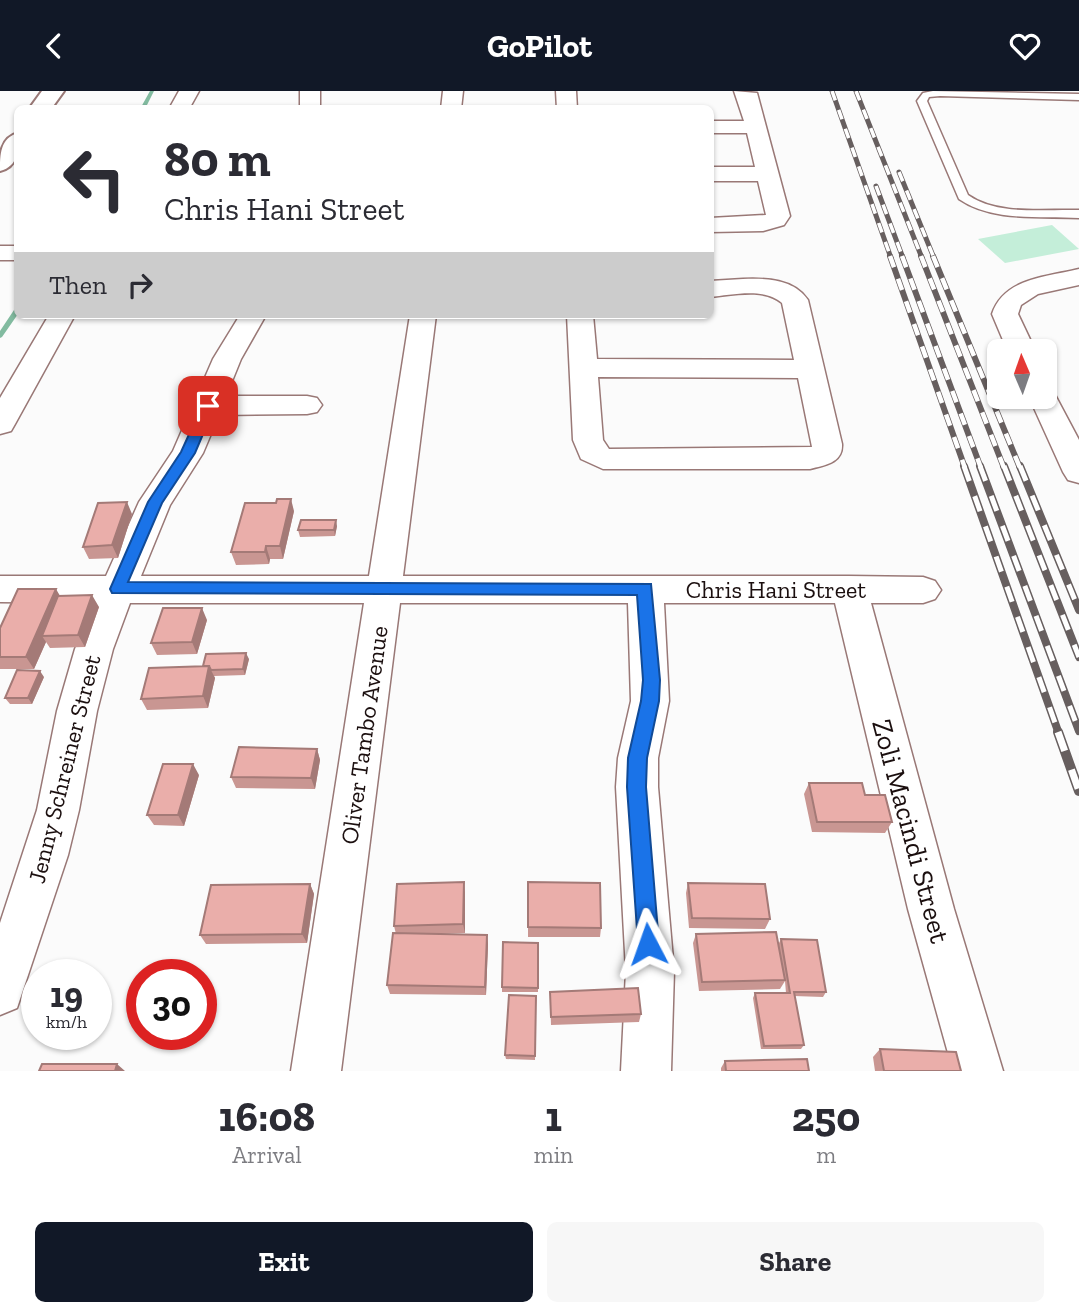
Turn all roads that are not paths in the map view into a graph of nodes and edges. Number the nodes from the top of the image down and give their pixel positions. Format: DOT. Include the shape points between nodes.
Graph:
graph roads {
  1 [pos="744,91"];
  2 [pos="1079,97"];
  3 [pos="714,127"];
  4 [pos="756,127"];
  5 [pos="14,145"];
  6 [pos="0,164"];
  7 [pos="714,174"];
  8 [pos="768,174"];
  9 [pos="1079,214"];
  10 [pos="714,225"];
  11 [pos="1079,277"];
  12 [pos="714,289"];
  13 [pos="60,319"];
  14 [pos="251,319"];
  15 [pos="422,319"];
  16 [pos="580,319"];
  17 [pos="1016,339"];
  18 [pos="583,368"];
  19 [pos="810,369"];
  20 [pos="307,405"];
  21 [pos="208,406"];
  22 [pos="1049,409"];
  23 [pos="0,424"];
  24 [pos="1077,462"];
  25 [pos="0,589"];
  26 [pos="118,589"];
  27 [pos="645,589"];
  28 [pos="849,589"];
  29 [pos="384,590"];
  30 [pos="923,590"];
  31 [pos="0,991"];
  32 [pos="316,1071"];
  33 [pos="646,1071"];
  34 [pos="978,1071"];
  1 -- 4 [label="street"];
  2 -- 9 [label="lane" via="940,93 926,95 922,101 968,203 988,209"];
  3 -- 4 [label="street"];
  4 -- 8 [label="street"];
  5 -- 6 [label="street"];
  7 -- 8 [label="street"];
  8 -- 10 [label="street" via="776,220"];
  11 -- 17 [label="street" via="1029,288 1009,301 1005,314"];
  12 -- 19 [label="street" via="775,289 791,296"];
  13 -- 23 [label="street"];
  14 -- 21 [label="street, Jenny Schreiner Street" via="227,359"];
  15 -- 29 [label="street, Oliver Tambo Avenue"];
  16 -- 18 [label="street"];
  18 -- 19 [label="street"];
  18 -- 19 [label="street" via="592,452 615,460 821,456 827,444"];
  20 -- 21 [label="street"];
  21 -- 26 [label="street, Jenny Schreiner Street" via="188,453 155,502"];
  22 -- 24 [label="street"];
  25 -- 26 [label="street, Chris Hani Street"];
  26 -- 29 [label="street, Chris Hani Street"];
  26 -- 31 [label="street, Jenny Schreiner Street" via="82,690 46,855"];
  27 -- 28 [label="street, Chris Hani Street"];
  27 -- 29 [label="street, Chris Hani Street"];
  27 -- 33 [label="street" via="651,680 637,787 650,971"];
  28 -- 30 [label="street, Chris Hani Street"];
  28 -- 34 [label="street, Zoli Macindi Street" via="920,871"];
  29 -- 32 [label="street, Oliver Tambo Avenue"];
}
